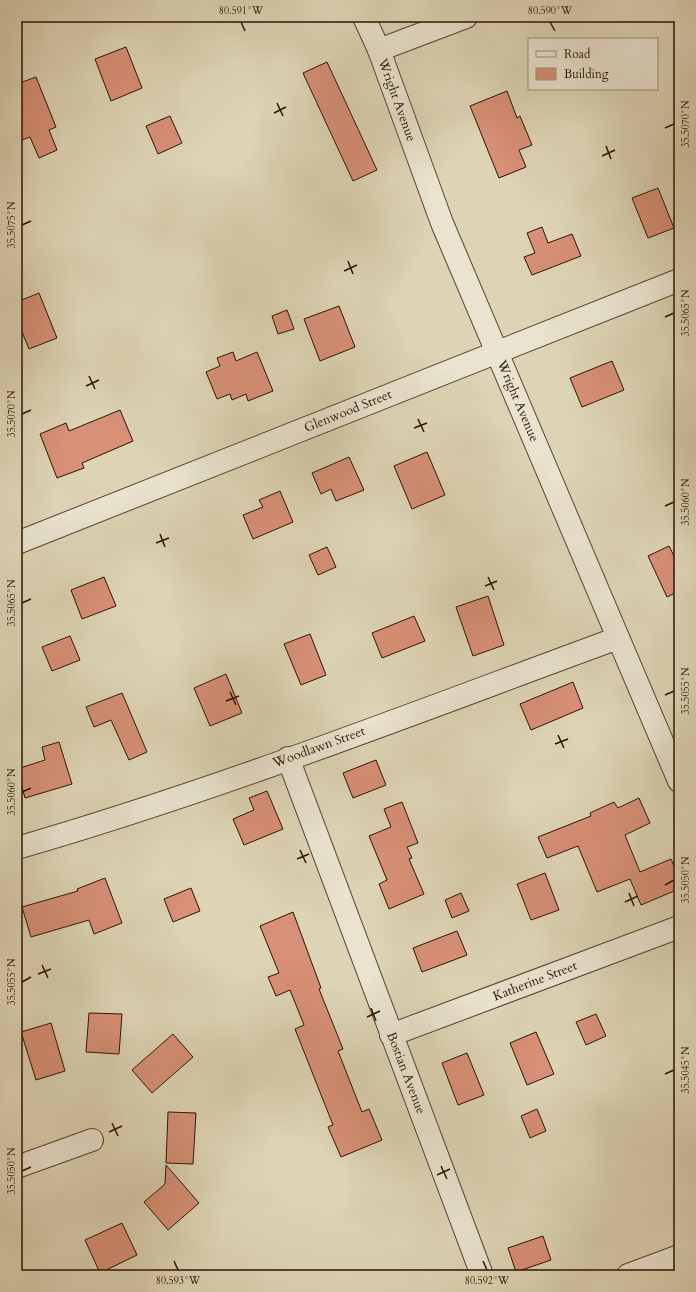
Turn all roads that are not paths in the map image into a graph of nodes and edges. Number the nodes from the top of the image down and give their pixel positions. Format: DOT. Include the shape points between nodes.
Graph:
graph roads {
  1 [pos="364,17"];
  2 [pos="466,17"];
  3 [pos="378,50"];
  4 [pos="679,280"];
  5 [pos="497,351"];
  6 [pos="17,544"];
  7 [pos="618,638"];
  8 [pos="288,758"];
  9 [pos="678,774"];
  10 [pos="17,848"];
  11 [pos="679,927"];
  12 [pos="391,1035"];
  13 [pos="92,1140"];
  14 [pos="17,1168"];
  15 [pos="679,1256"];
  16 [pos="633,1274"];
  17 [pos="482,1275"];
  1 -- 3 [label="street, Wright Avenue"];
  2 -- 3 [label="street"];
  3 -- 5 [label="street, Wright Avenue" via="442,223"];
  4 -- 5 [label="street, Glenwood Street"];
  5 -- 6 [label="street, Glenwood Street"];
  5 -- 7 [label="street, Wright Avenue"];
  7 -- 8 [label="street, Woodlawn Street"];
  7 -- 9 [label="street, Wright Avenue"];
  8 -- 10 [label="street, Woodlawn Street" via="93,826"];
  8 -- 12 [label="street, Bostian Avenue"];
  11 -- 12 [label="street, Katherine Street"];
  12 -- 17 [label="street, Bostian Avenue"];
  13 -- 14 [label="street"];
  15 -- 16 [label="street"];
}
